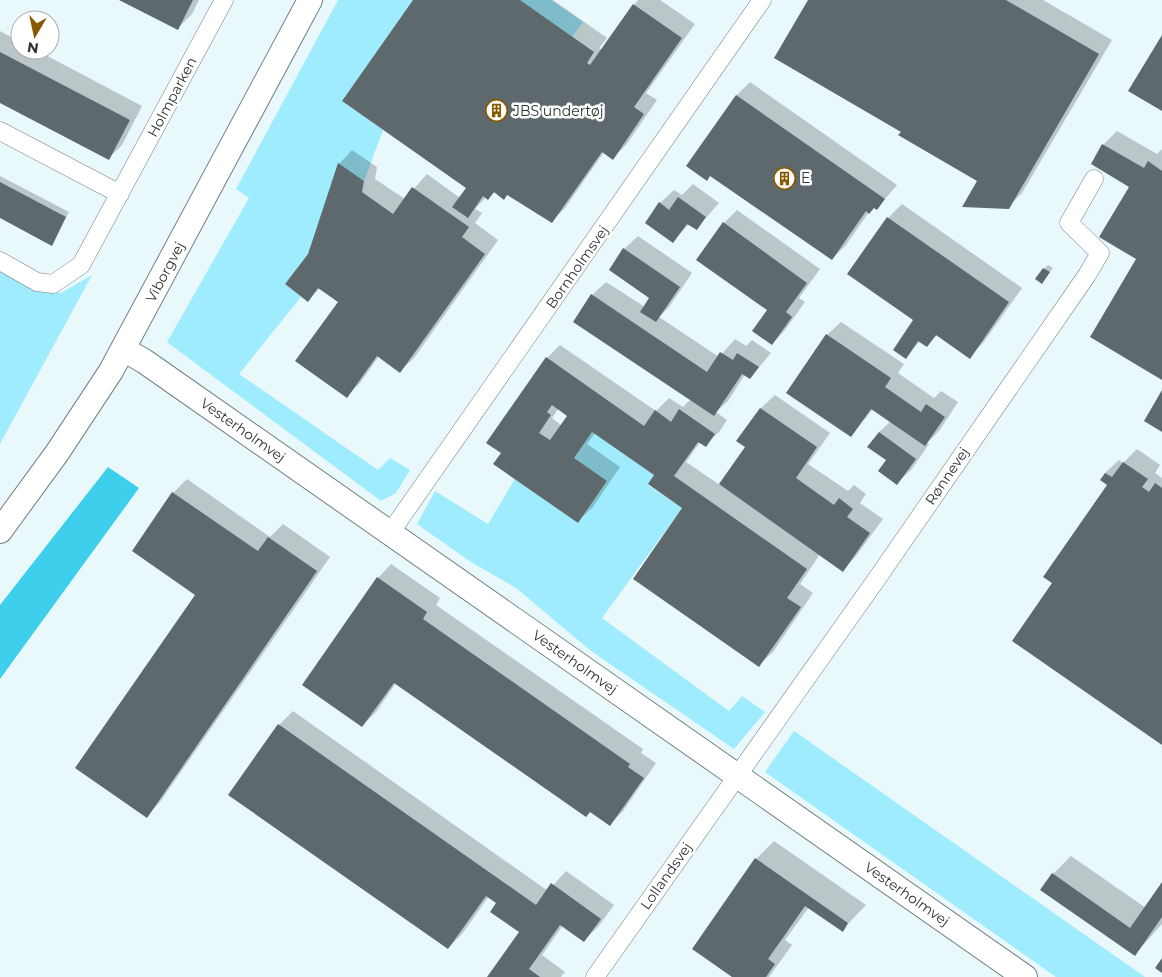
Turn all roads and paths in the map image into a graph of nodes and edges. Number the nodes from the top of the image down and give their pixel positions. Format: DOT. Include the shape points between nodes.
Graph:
graph roads {
  1 [pos="224,0"];
  2 [pos="310,0"];
  3 [pos="762,0"];
  4 [pos="0,131"];
  5 [pos="1094,179"];
  6 [pos="120,194"];
  7 [pos="0,261"];
  8 [pos="123,349"];
  9 [pos="0,531"];
  10 [pos="390,533"];
  11 [pos="737,775"];
  12 [pos="595,977"];
  13 [pos="1025,977"];
  1 -- 6 [label="street, Holmparken"];
  2 -- 8 [label="street, Viborgvej"];
  3 -- 10 [label="street, Bornholmsvej"];
  4 -- 6 [label="street"];
  5 -- 11 [label="street, Rønnevej" via="1069,223 1100,253 876,580"];
  6 -- 7 [label="street, Holmparken" via="81,265 53,284 37,282"];
  8 -- 9 [label="street, Viborgvej" via="57,453"];
  8 -- 10 [label="street, Vesterholmvej"];
  10 -- 11 [label="street, Vesterholmvej"];
  11 -- 12 [label="street, Lollandsvej"];
  11 -- 13 [label="street, Vesterholmvej"];
}
